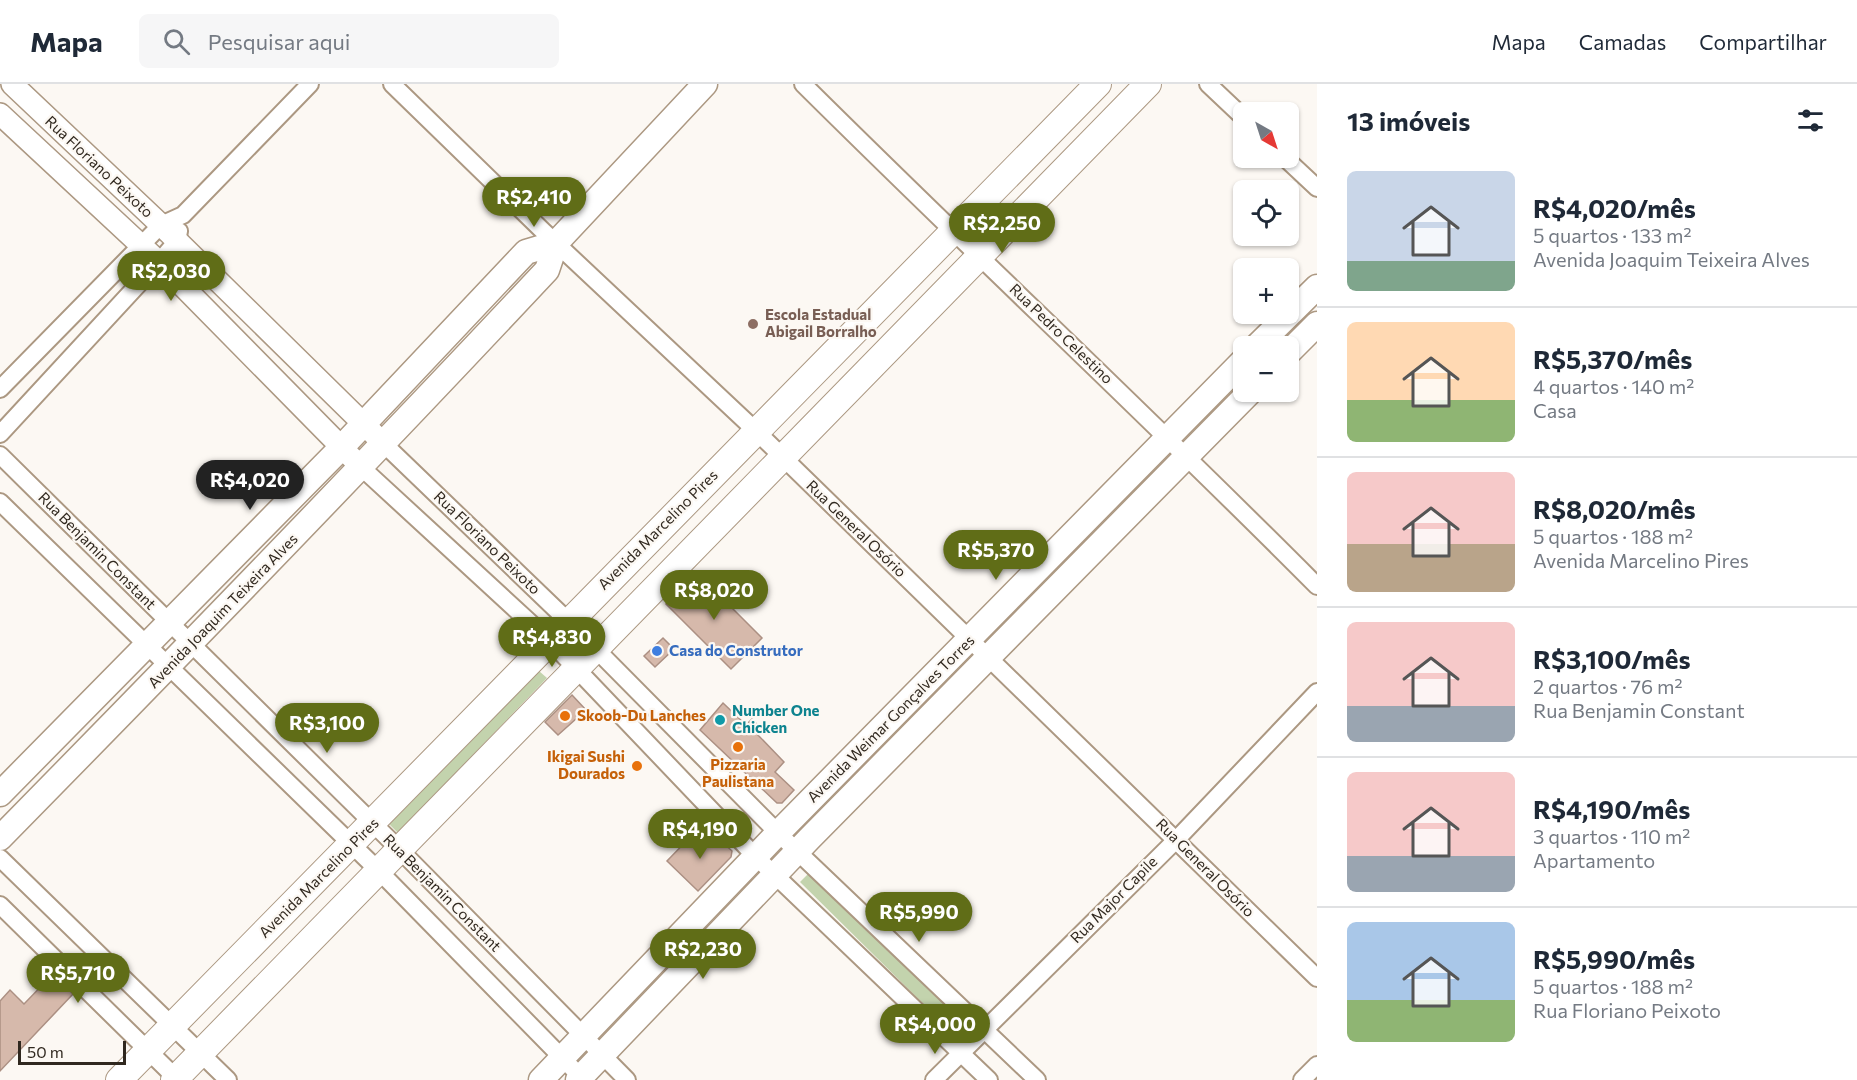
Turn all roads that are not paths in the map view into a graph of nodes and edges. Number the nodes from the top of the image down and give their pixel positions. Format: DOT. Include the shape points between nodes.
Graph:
graph roads {
  1 [pos="12,84"];
  2 [pos="310,84"];
  3 [pos="392,84"];
  4 [pos="705,84"];
  5 [pos="803,84"];
  6 [pos="1098,84"];
  7 [pos="1148,84"];
  8 [pos="1208,84"];
  9 [pos="1233,108"];
  10 [pos="0,114"];
  11 [pos="1296,168"];
  12 [pos="1317,188"];
  13 [pos="183,215"];
  14 [pos="161,225"];
  15 [pos="952,231"];
  16 [pos="177,241"];
  17 [pos="556,243"];
  18 [pos="142,247"];
  19 [pos="980,256"];
  20 [pos="159,262"];
  21 [pos="1317,287"];
  22 [pos="1317,324"];
  23 [pos="1267,336"];
  24 [pos="1299,341"];
  25 [pos="1233,371"];
  26 [pos="0,389"];
  27 [pos="1240,402"];
  28 [pos="364,424"];
  29 [pos="756,431"];
  30 [pos="0,435"];
  31 [pos="1166,436"];
  32 [pos="384,444"];
  33 [pos="340,449"];
  34 [pos="0,455"];
  35 [pos="1187,456"];
  36 [pos="782,457"];
  37 [pos="361,467"];
  38 [pos="0,502"];
  39 [pos="1317,586"];
  40 [pos="568,621"];
  41 [pos="169,623"];
  42 [pos="969,639"];
  43 [pos="549,640"];
  44 [pos="192,645"];
  45 [pos="146,646"];
  46 [pos="596,651"];
  47 [pos="989,658"];
  48 [pos="168,667"];
  49 [pos="577,670"];
  50 [pos="1317,692"];
  51 [pos="0,794"];
  52 [pos="373,824"];
  53 [pos="778,832"];
  54 [pos="0,838"];
  55 [pos="1176,839"];
  56 [pos="351,846"];
  57 [pos="798,850"];
  58 [pos="401,851"];
  59 [pos="756,857"];
  60 [pos="0,858"];
  61 [pos="380,872"];
  62 [pos="774,874"];
  63 [pos="0,904"];
  64 [pos="1317,978"];
  65 [pos="171,1027"];
  66 [pos="984,1029"];
  67 [pos="583,1036"];
  68 [pos="148,1049"];
  69 [pos="960,1053"];
  70 [pos="200,1054"];
  71 [pos="601,1056"];
  72 [pos="563,1057"];
  73 [pos="1317,1065"];
  74 [pos="176,1079"];
  75 [pos="581,1079"];
  76 [pos="119,1080"];
  77 [pos="228,1080"];
  78 [pos="541,1080"];
  79 [pos="627,1080"];
  80 [pos="934,1080"];
  81 [pos="989,1080"];
  82 [pos="1036,1080"];
  83 [pos="1302,1080"];
  1 -- 14 [label="street, Rua Floriano Peixoto"];
  2 -- 13 [label="street"];
  3 -- 17 [label="street, Rua General Osório"];
  4 -- 17 [label="main road, Avenida Joaquim Teixeira Alves"];
  5 -- 15 [label="street, Rua Pedro Celestino"];
  6 -- 15 [label="main road, Avenida Marcelino Pires"];
  7 -- 19 [label="main road"];
  8 -- 9 [label="street"];
  10 -- 18 [label="street, Rua Floriano Peixoto"];
  11 -- 12 [label="street"];
  13 -- 14 [label="street"];
  13 -- 16 [label="street"];
  14 -- 16 [label="street, Rua Floriano Peixoto"];
  14 -- 18 [label="street"];
  15 -- 19 [label="street, Rua Pedro Celestino"];
  15 -- 29 [label="main road, Avenida Marcelino Pires"];
  16 -- 20 [label="street"];
  16 -- 28 [label="street, Rua Floriano Peixoto"];
  17 -- 28 [label="main road, Avenida Joaquim Teixeira Alves" via="526,252"];
  17 -- 29 [label="street, Rua General Osório"];
  17 -- 32 [label="main road, Avenida Joaquim Teixeira Alves" via="546,270"];
  18 -- 20 [label="street, Rua Floriano Peixoto"];
  18 -- 26 [label="street"];
  19 -- 31 [label="street, Rua Pedro Celestino"];
  19 -- 36 [label="main road"];
  20 -- 30 [label="street"];
  20 -- 33 [label="street, Rua Floriano Peixoto"];
  21 -- 23 [label="main road"];
  22 -- 24 [label="main road"];
  25 -- 31 [label="main road, Avenida Weimar Gonçalves Torres"];
  27 -- 35 [label="main road, Avenida Weimar Gonçalves Torres"];
  28 -- 32 [label="street, Rua Floriano Peixoto"];
  28 -- 33 [label="main road, Avenida Joaquim Teixeira Alves"];
  29 -- 36 [label="street, Rua General Osório"];
  29 -- 40 [label="main road, Avenida Marcelino Pires"];
  31 -- 35 [label="street, Rua Pedro Celestino"];
  31 -- 42 [label="main road, Avenida Weimar Gonçalves Torres"];
  32 -- 37 [label="main road, Avenida Joaquim Teixeira Alves"];
  32 -- 40 [label="street, Rua Floriano Peixoto"];
  33 -- 37 [label="street, Rua Floriano Peixoto"];
  33 -- 41 [label="main road, Avenida Joaquim Teixeira Alves"];
  34 -- 41 [label="street, Rua Benjamin Constant"];
  35 -- 39 [label="street, Rua Pedro Celestino"];
  35 -- 47 [label="main road, Avenida Weimar Gonçalves Torres"];
  36 -- 42 [label="street, Rua General Osório"];
  36 -- 46 [label="main road"];
  37 -- 43 [label="street, Rua Floriano Peixoto"];
  37 -- 44 [label="main road, Avenida Joaquim Teixeira Alves"];
  38 -- 45 [label="street, Rua Benjamin Constant"];
  40 -- 43 [label="main road, Avenida Marcelino Pires"];
  40 -- 46 [label="street, Rua Floriano Peixoto"];
  41 -- 44 [label="street, Rua Benjamin Constant"];
  41 -- 45 [label="main road, Avenida Joaquim Teixeira Alves"];
  42 -- 47 [label="street, Rua General Osório"];
  42 -- 53 [label="main road, Avenida Weimar Gonçalves Torres"];
  43 -- 49 [label="street, Rua Floriano Peixoto"];
  43 -- 52 [label="main road, Avenida Marcelino Pires"];
  44 -- 48 [label="main road, Avenida Joaquim Teixeira Alves"];
  44 -- 52 [label="street, Rua Benjamin Constant"];
  45 -- 48 [label="street, Rua Benjamin Constant"];
  45 -- 51 [label="main road, Avenida Joaquim Teixeira Alves"];
  46 -- 49 [label="main road"];
  46 -- 53 [label="street, Rua Floriano Peixoto"];
  47 -- 55 [label="street, Rua General Osório"];
  47 -- 57 [label="main road, Avenida Weimar Gonçalves Torres"];
  48 -- 54 [label="main road, Avenida Joaquim Teixeira Alves"];
  48 -- 56 [label="street, Rua Benjamin Constant"];
  49 -- 58 [label="main road"];
  49 -- 59 [label="street, Rua Floriano Peixoto"];
  50 -- 55 [label="street, Rua Major Capile"];
  52 -- 56 [label="main road, Avenida Marcelino Pires"];
  52 -- 58 [label="street, Rua Benjamin Constant"];
  53 -- 57 [label="street, Rua Floriano Peixoto"];
  53 -- 59 [label="main road, Avenida Weimar Gonçalves Torres"];
  55 -- 64 [label="street, Rua General Osório"];
  55 -- 66 [label="street, Rua Major Capile"];
  56 -- 61 [label="street, Rua Benjamin Constant"];
  56 -- 65 [label="main road, Avenida Marcelino Pires"];
  57 -- 62 [label="main road, Avenida Weimar Gonçalves Torres"];
  57 -- 66 [label="street, Rua Floriano Peixoto"];
  58 -- 61 [label="main road"];
  58 -- 67 [label="street, Rua Benjamin Constant"];
  59 -- 62 [label="street, Rua Floriano Peixoto"];
  59 -- 67 [label="main road, Avenida Weimar Gonçalves Torres"];
  60 -- 65 [label="street"];
  61 -- 70 [label="main road"];
  61 -- 72 [label="street, Rua Benjamin Constant"];
  62 -- 69 [label="street, Rua Floriano Peixoto"];
  62 -- 71 [label="main road, Avenida Weimar Gonçalves Torres"];
  63 -- 68 [label="street"];
  65 -- 68 [label="main road, Avenida Marcelino Pires"];
  65 -- 70 [label="street"];
  66 -- 69 [label="street, Rua Major Capile"];
  66 -- 82 [label="street, Rua Floriano Peixoto"];
  67 -- 71 [label="street, Rua Benjamin Constant"];
  67 -- 72 [label="main road, Avenida Weimar Gonçalves Torres"];
  68 -- 74 [label="street"];
  68 -- 76 [label="main road, Avenida Marcelino Pires"];
  69 -- 80 [label="street, Rua Major Capile"];
  69 -- 81 [label="street, Rua Floriano Peixoto"];
  70 -- 74 [label="main road"];
  70 -- 77 [label="street"];
  71 -- 75 [label="main road, Avenida Weimar Gonçalves Torres"];
  71 -- 79 [label="street, Rua Benjamin Constant"];
  72 -- 75 [label="street, Rua Benjamin Constant"];
  72 -- 78 [label="main road, Avenida Weimar Gonçalves Torres"];
  73 -- 83 [label="street"];
}
